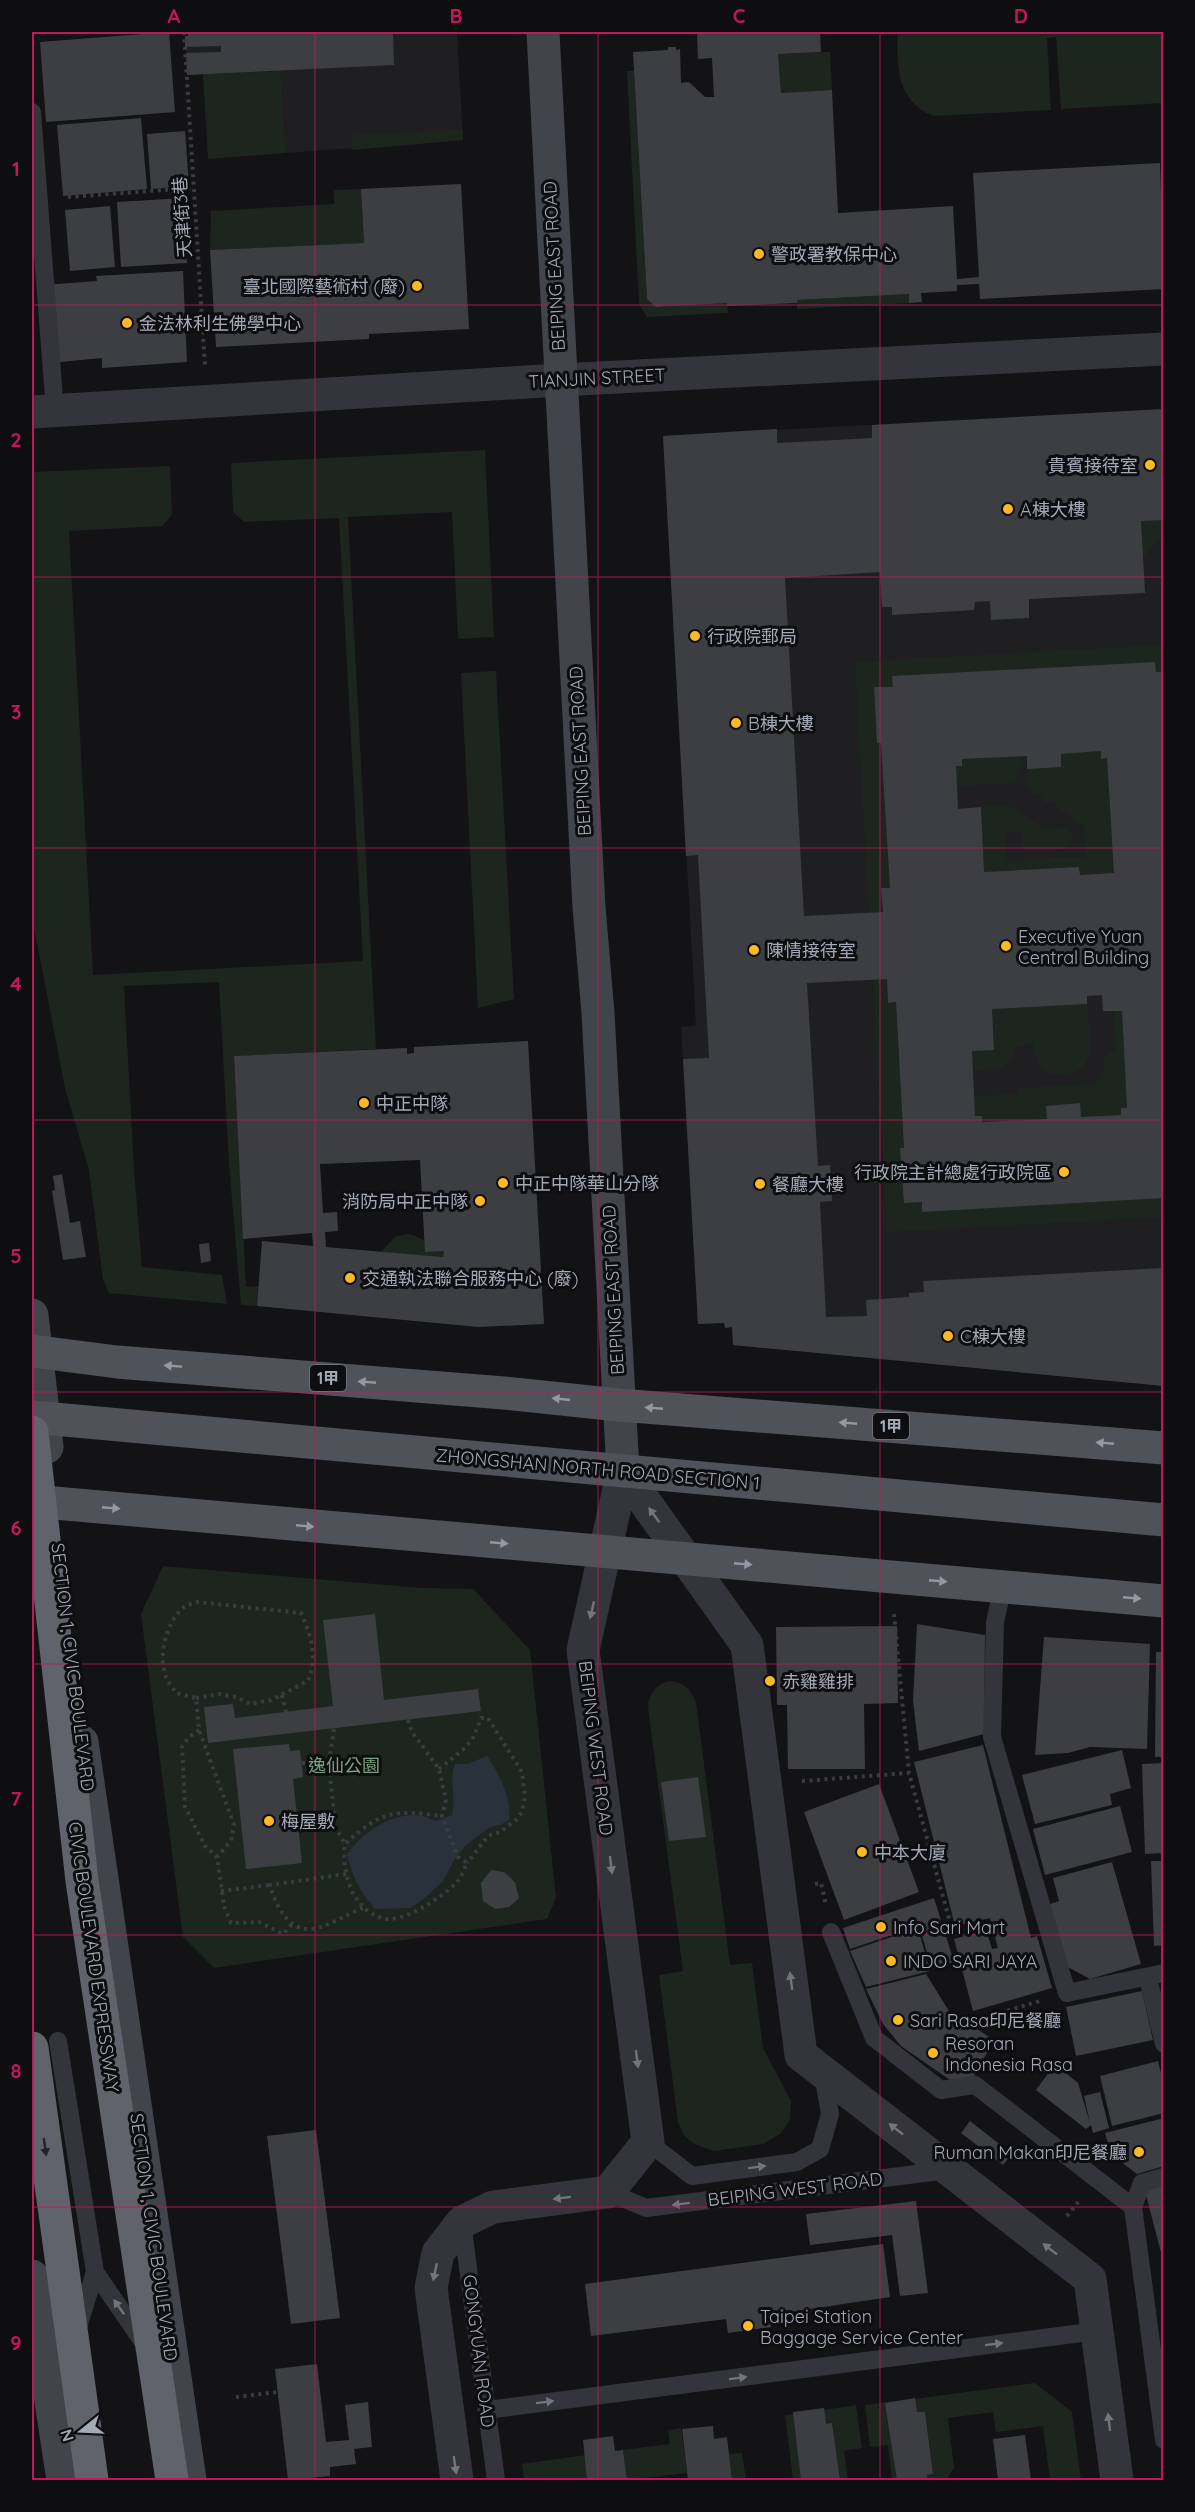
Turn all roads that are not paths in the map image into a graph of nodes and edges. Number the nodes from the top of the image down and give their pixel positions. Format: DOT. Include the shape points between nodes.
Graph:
graph roads {
  1 [pos="543,32"];
  2 [pos="32,112"];
  3 [pos="1164,349"];
  4 [pos="560,380"];
  5 [pos="43,412"];
  6 [pos="32,1315"];
  7 [pos="34,1351"];
  8 [pos="619,1405"];
  9 [pos="36,1422"];
  10 [pos="1164,1448"];
  11 [pos="623,1471"];
  12 [pos="42,1502"];
  13 [pos="1164,1520"];
  14 [pos="604,1553"];
  15 [pos="685,1558"];
  16 [pos="1003,1586"];
  17 [pos="1164,1601"];
  18 [pos="831,1932"];
  19 [pos="1156,1975"];
  20 [pos="45,2044"];
  21 [pos="1164,2044"];
  22 [pos="823,2073"];
  23 [pos="648,2142"];
  24 [pos="948,2169"];
  25 [pos="1164,2177"];
  26 [pos="608,2192"];
  27 [pos="1133,2207"];
  28 [pos="462,2222"];
  29 [pos="95,2272"];
  30 [pos="32,2276"];
  31 [pos="1097,2331"];
  32 [pos="176,2390"];
  33 [pos="52,2409"];
  34 [pos="487,2410"];
  35 [pos="1164,2440"];
  36 [pos="63,2481"];
  37 [pos="92,2481"];
  38 [pos="172,2481"];
  39 [pos="190,2481"];
  40 [pos="457,2481"];
  41 [pos="496,2481"];
  42 [pos="1117,2481"];
  1 -- 4 [label="street, BEIPING EAST ROAD"];
  2 -- 5 [label="lane"];
  3 -- 4 [label="street, TIANJIN STREET"];
  4 -- 5 [label="street, TIANJIN STREET"];
  4 -- 8 [label="street, BEIPING EAST ROAD"];
  6 -- 7 [label="street, SECTION 1, CIVIC BOULEVARD"];
  8 -- 7 [label="main road, 1甲, one-way" via="117,1362"];
  7 -- 9 [label="street, SECTION 1, CIVIC BOULEVARD"];
  10 -- 8 [label="main road, 1甲, one-way"];
  8 -- 11 [label="street, BEIPING EAST ROAD"];
  9 -- 11 [label="main road, ZHONGSHAN NORTH ROAD SECTION 1"];
  9 -- 12 [label="street, SECTION 1, CIVIC BOULEVARD"];
  9 -- 38 [label="highway, CIVIC BOULEVARD EXPRESSWAY, bridge" via="82,1881"];
  11 -- 13 [label="main road, ZHONGSHAN NORTH ROAD SECTION 1"];
  11 -- 14 [label="street, BEIPING WEST ROAD"];
  15 -- 11 [label="street, one-way"];
  12 -- 14 [label="main road, one-way"];
  12 -- 32 [label="street, SECTION 1, CIVIC BOULEVARD" via="71,1669"];
  14 -- 15 [label="main road"];
  14 -- 23 [label="street, BEIPING WEST ROAD, one-way" via="583,1650"];
  15 -- 16 [label="main road, one-way"];
  22 -- 15 [label="street, one-way" via="801,2055 747,1645"];
  16 -- 17 [label="main road, one-way"];
  16 -- 19 [label="lane" via="995,1622 992,1737 1067,1994"];
  18 -- 27 [label="lane" via="874,2038 941,2090 975,2085"];
  19 -- 21 [label="lane"];
  20 -- 29 [label="lane"];
  20 -- 37 [label="highway, one-way, bridge"];
  23 -- 22 [label="lane, BEIPING WEST ROAD, one-way" via="692,2176 797,2162 820,2149 830,2114"];
  24 -- 22 [label="street, one-way"];
  23 -- 26 [label="street"];
  24 -- 26 [label="lane, BEIPING WEST ROAD, one-way" via="646,2208"];
  31 -- 24 [label="street, one-way" via="1090,2279"];
  25 -- 27 [label="lane" via="1142,2183"];
  26 -- 28 [label="street, one-way" via="493,2207"];
  27 -- 35 [label="lane"];
  28 -- 34 [label="lane, GONGYUAN ROAD"];
  28 -- 40 [label="street, one-way" via="438,2253 431,2288"];
  32 -- 29 [label="lane, one-way"];
  29 -- 33 [label="lane"];
  30 -- 33 [label="street"];
  34 -- 31 [label="lane, one-way"];
  42 -- 31 [label="street, one-way"];
  32 -- 39 [label="street, SECTION 1, CIVIC BOULEVARD"];
  33 -- 36 [label="street"];
  34 -- 41 [label="lane, GONGYUAN ROAD"];
}
